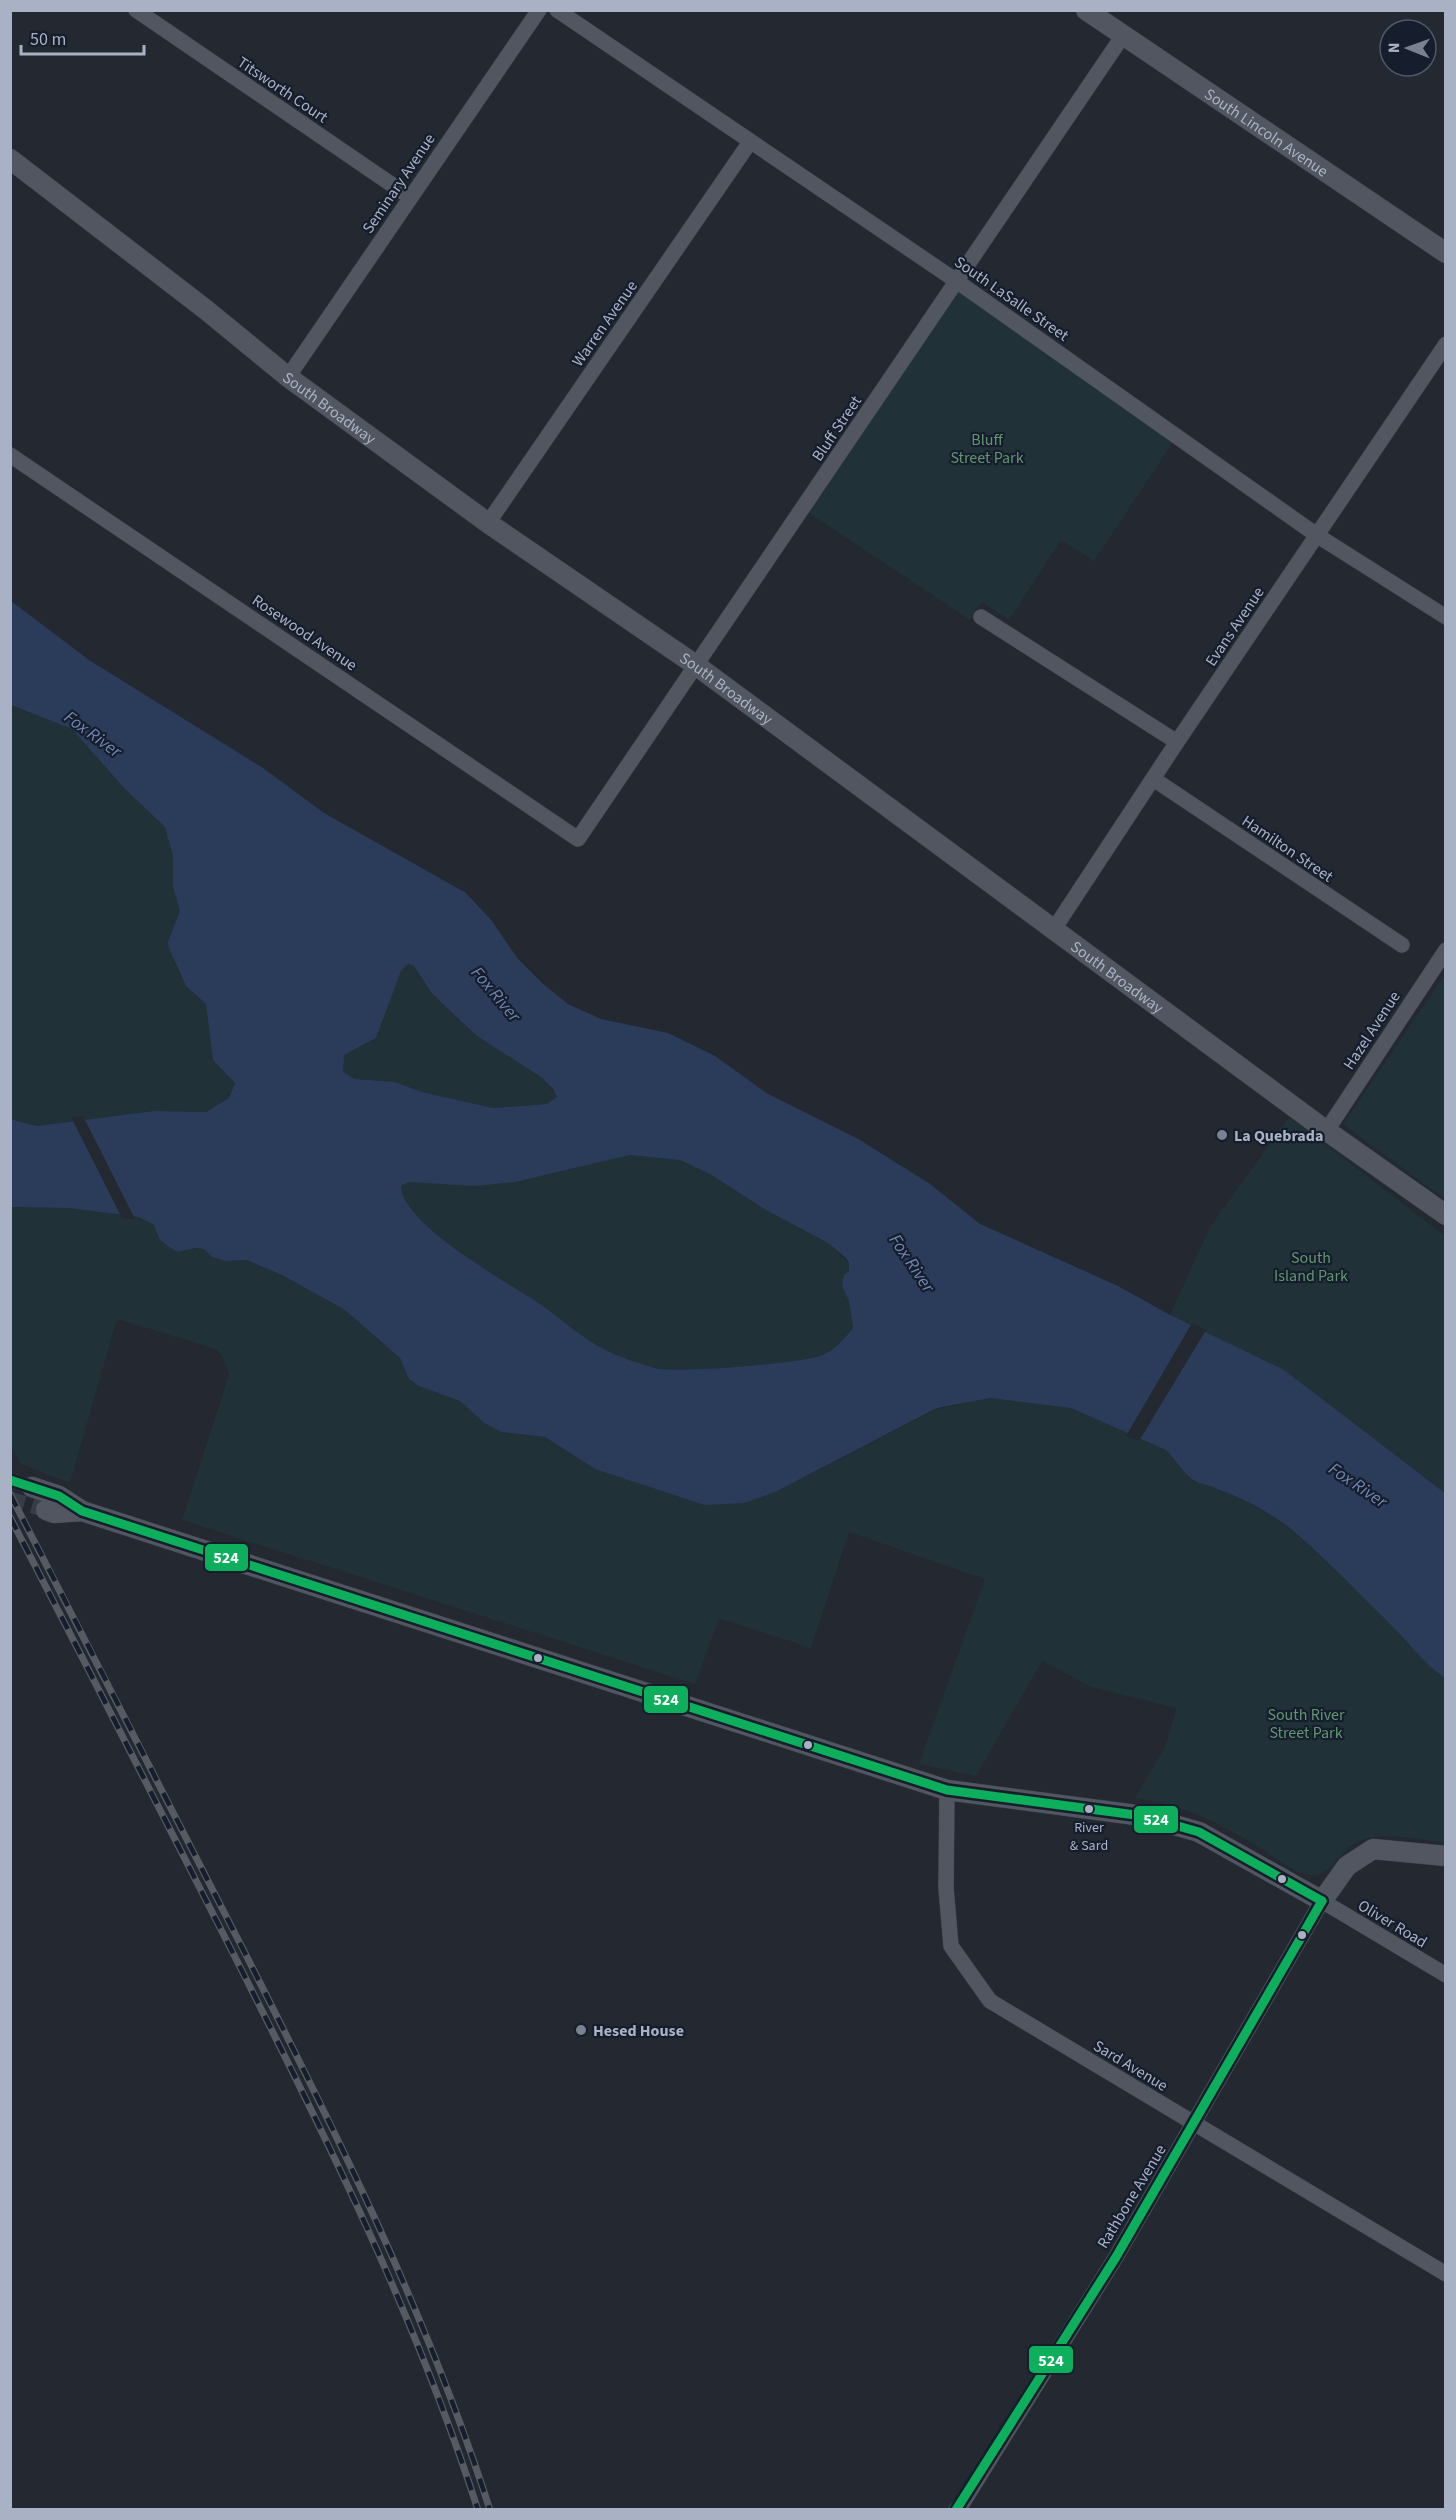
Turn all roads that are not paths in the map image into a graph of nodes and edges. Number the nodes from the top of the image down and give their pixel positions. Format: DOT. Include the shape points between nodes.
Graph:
graph roads {
  1 [pos="136,10"];
  2 [pos="539,10"];
  3 [pos="556,10"];
  4 [pos="1086,10"];
  5 [pos="1122,37"];
  6 [pos="750,142"];
  7 [pos="10,159"];
  8 [pos="410,197"];
  9 [pos="1446,253"];
  10 [pos="955,280"];
  11 [pos="1446,344"];
  12 [pos="288,377"];
  13 [pos="10,455"];
  14 [pos="488,523"];
  15 [pos="1318,536"];
  16 [pos="981,617"];
  17 [pos="1446,617"];
  18 [pos="697,666"];
  19 [pos="1177,742"];
  20 [pos="1155,780"];
  21 [pos="578,839"];
  22 [pos="1054,929"];
  23 [pos="1402,945"];
  24 [pos="1446,950"];
  25 [pos="1328,1130"];
  26 [pos="1446,1215"];
  27 [pos="32,1487"];
  28 [pos="46,1510"];
  29 [pos="82,1511"];
  30 [pos="947,1790"];
  31 [pos="1446,1856"];
  32 [pos="1322,1901"];
  33 [pos="1446,1975"];
  34 [pos="1195,2125"];
  35 [pos="1446,2274"];
  36 [pos="960,2508"];
  1 -- 8 [label="street, Titsworth Court"];
  2 -- 8 [label="street, Seminary Avenue"];
  3 -- 6 [label="street, South LaSalle Street"];
  4 -- 5 [label="street, South Lincoln Avenue"];
  5 -- 9 [label="street, South Lincoln Avenue"];
  5 -- 10 [label="street, Bluff Street"];
  6 -- 10 [label="street, South LaSalle Street"];
  6 -- 14 [label="street, Warren Avenue"];
  7 -- 12 [label="street, South Broadway"];
  8 -- 12 [label="street, Seminary Avenue"];
  10 -- 15 [label="street, South LaSalle Street"];
  10 -- 18 [label="street, Bluff Street"];
  11 -- 15 [label="street, Evans Avenue"];
  12 -- 14 [label="street, South Broadway"];
  13 -- 21 [label="street, Rosewood Avenue"];
  14 -- 18 [label="street, South Broadway"];
  15 -- 17 [label="street, South LaSalle Street"];
  15 -- 19 [label="street, Evans Avenue"];
  16 -- 19 [label="street"];
  18 -- 21 [label="street, Bluff Street"];
  18 -- 22 [label="street, South Broadway"];
  19 -- 20 [label="street, Evans Avenue"];
  20 -- 22 [label="street, Evans Avenue"];
  20 -- 23 [label="street, Hamilton Street"];
  22 -- 25 [label="street, South Broadway"];
  24 -- 25 [label="street, Hazel Avenue"];
  25 -- 26 [label="street, South Broadway"];
  27 -- 29 [label="street" via="59,1496"];
  28 -- 29 [label="street"];
  29 -- 30 [label="street"];
  30 -- 32 [label="street" via="1143,1816 1199,1832"];
  30 -- 34 [label="street, Sard Avenue" via="946,1888 951,1946 990,2001"];
  31 -- 32 [label="street" via="1373,1849 1347,1866"];
  32 -- 33 [label="street, Oliver Road"];
  32 -- 34 [label="street, Rathbone Avenue"];
  34 -- 35 [label="street, Sard Avenue"];
  34 -- 36 [label="street, Rathbone Avenue"];
}
